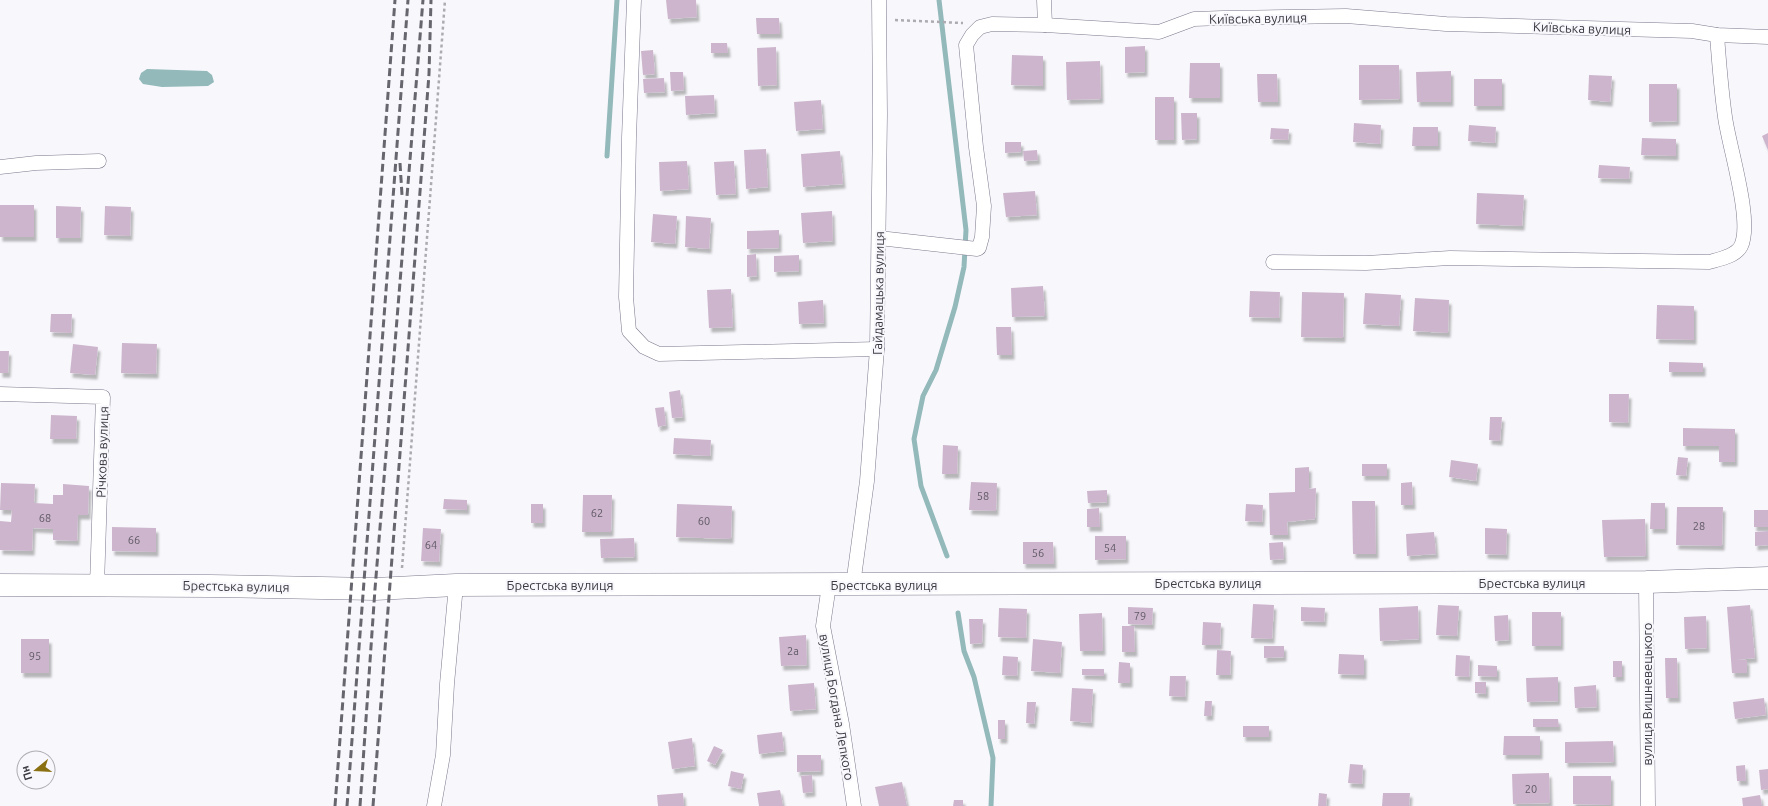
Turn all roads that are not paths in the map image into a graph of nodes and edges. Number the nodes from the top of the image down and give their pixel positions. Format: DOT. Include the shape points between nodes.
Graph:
graph roads {
  1 [pos="634,0"];
  2 [pos="879,0"];
  3 [pos="1044,0"];
  4 [pos="1045,25"];
  5 [pos="1717,35"];
  6 [pos="1768,37"];
  7 [pos="99,161"];
  8 [pos="0,167"];
  9 [pos="879,238"];
  10 [pos="1273,262"];
  11 [pos="877,349"];
  12 [pos="0,394"];
  13 [pos="1768,578"];
  14 [pos="1646,582"];
  15 [pos="0,585"];
  16 [pos="456,585"];
  17 [pos="829,585"];
  18 [pos="853,585"];
  19 [pos="97,586"];
  20 [pos="434,806"];
  21 [pos="854,806"];
  22 [pos="1648,806"];
  1 -- 11 [label="street" via="627,215 626,297 629,331 644,347 659,354"];
  2 -- 9 [label="street, Гайдамацька вулиця"];
  3 -- 4 [label="street"];
  4 -- 5 [label="street, Київська вулиця" via="1159,32 1194,19 1346,16 1446,24 1692,31"];
  4 -- 9 [label="street, Київська вулиця" via="992,24 980,28 966,45 984,206 982,237 977,249"];
  5 -- 6 [label="street, Київська вулиця"];
  5 -- 10 [label="street" via="1725,118 1744,211 1745,231 1740,247 1728,257 1709,262 1450,258 1366,263"];
  7 -- 8 [label="street"];
  9 -- 11 [label="street, Гайдамацька вулиця"];
  11 -- 18 [label="street, Гайдамацька вулиця" via="868,481"];
  12 -- 19 [label="street, Річкова вулиця" via="103,397"];
  13 -- 14 [label="main road, Брестська вулиця"];
  14 -- 18 [label="main road, Брестська вулиця"];
  14 -- 22 [label="street, вулиця Вишневецького"];
  15 -- 19 [label="main road, Брестська вулиця"];
  16 -- 17 [label="main road, Брестська вулиця"];
  16 -- 19 [label="main road, Брестська вулиця" via="400,588"];
  16 -- 20 [label="street" via="443,755"];
  17 -- 18 [label="main road, Брестська вулиця"];
  17 -- 21 [label="street, вулиця Богдана Лепкого" via="823,626 842,724"];
}
